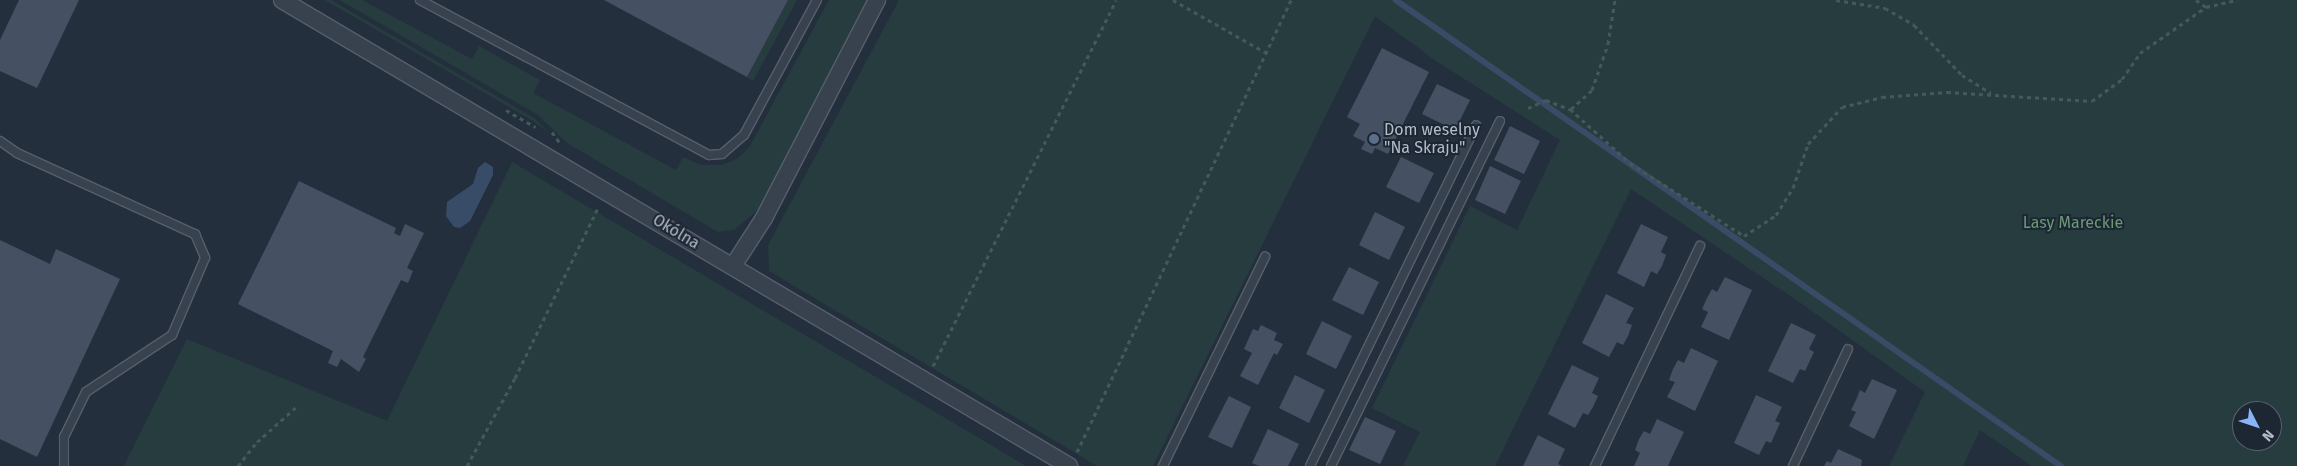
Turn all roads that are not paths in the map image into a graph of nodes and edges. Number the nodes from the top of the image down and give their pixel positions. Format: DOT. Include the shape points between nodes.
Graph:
graph roads {
  1 [pos="282,0"];
  2 [pos="420,0"];
  3 [pos="817,0"];
  4 [pos="877,0"];
  5 [pos="1500,121"];
  6 [pos="1476,124"];
  7 [pos="0,140"];
  8 [pos="1700,246"];
  9 [pos="1265,257"];
  10 [pos="733,266"];
  11 [pos="1848,348"];
  12 [pos="1072,462"];
  13 [pos="64,466"];
  14 [pos="1163,466"];
  15 [pos="1310,466"];
  16 [pos="1331,466"];
  17 [pos="1595,466"];
  18 [pos="1793,466"];
  1 -- 10 [label="street, Okólna"];
  2 -- 3 [label="lane" via="709,155 722,154 744,135"];
  4 -- 10 [label="street" via="764,218"];
  5 -- 16 [label="lane"];
  6 -- 15 [label="lane"];
  7 -- 13 [label="lane" via="17,153 195,234 205,258 172,335 86,392 64,437"];
  8 -- 17 [label="lane"];
  9 -- 14 [label="lane"];
  10 -- 12 [label="street, Okólna" via="925,381"];
  11 -- 18 [label="lane"];
}
